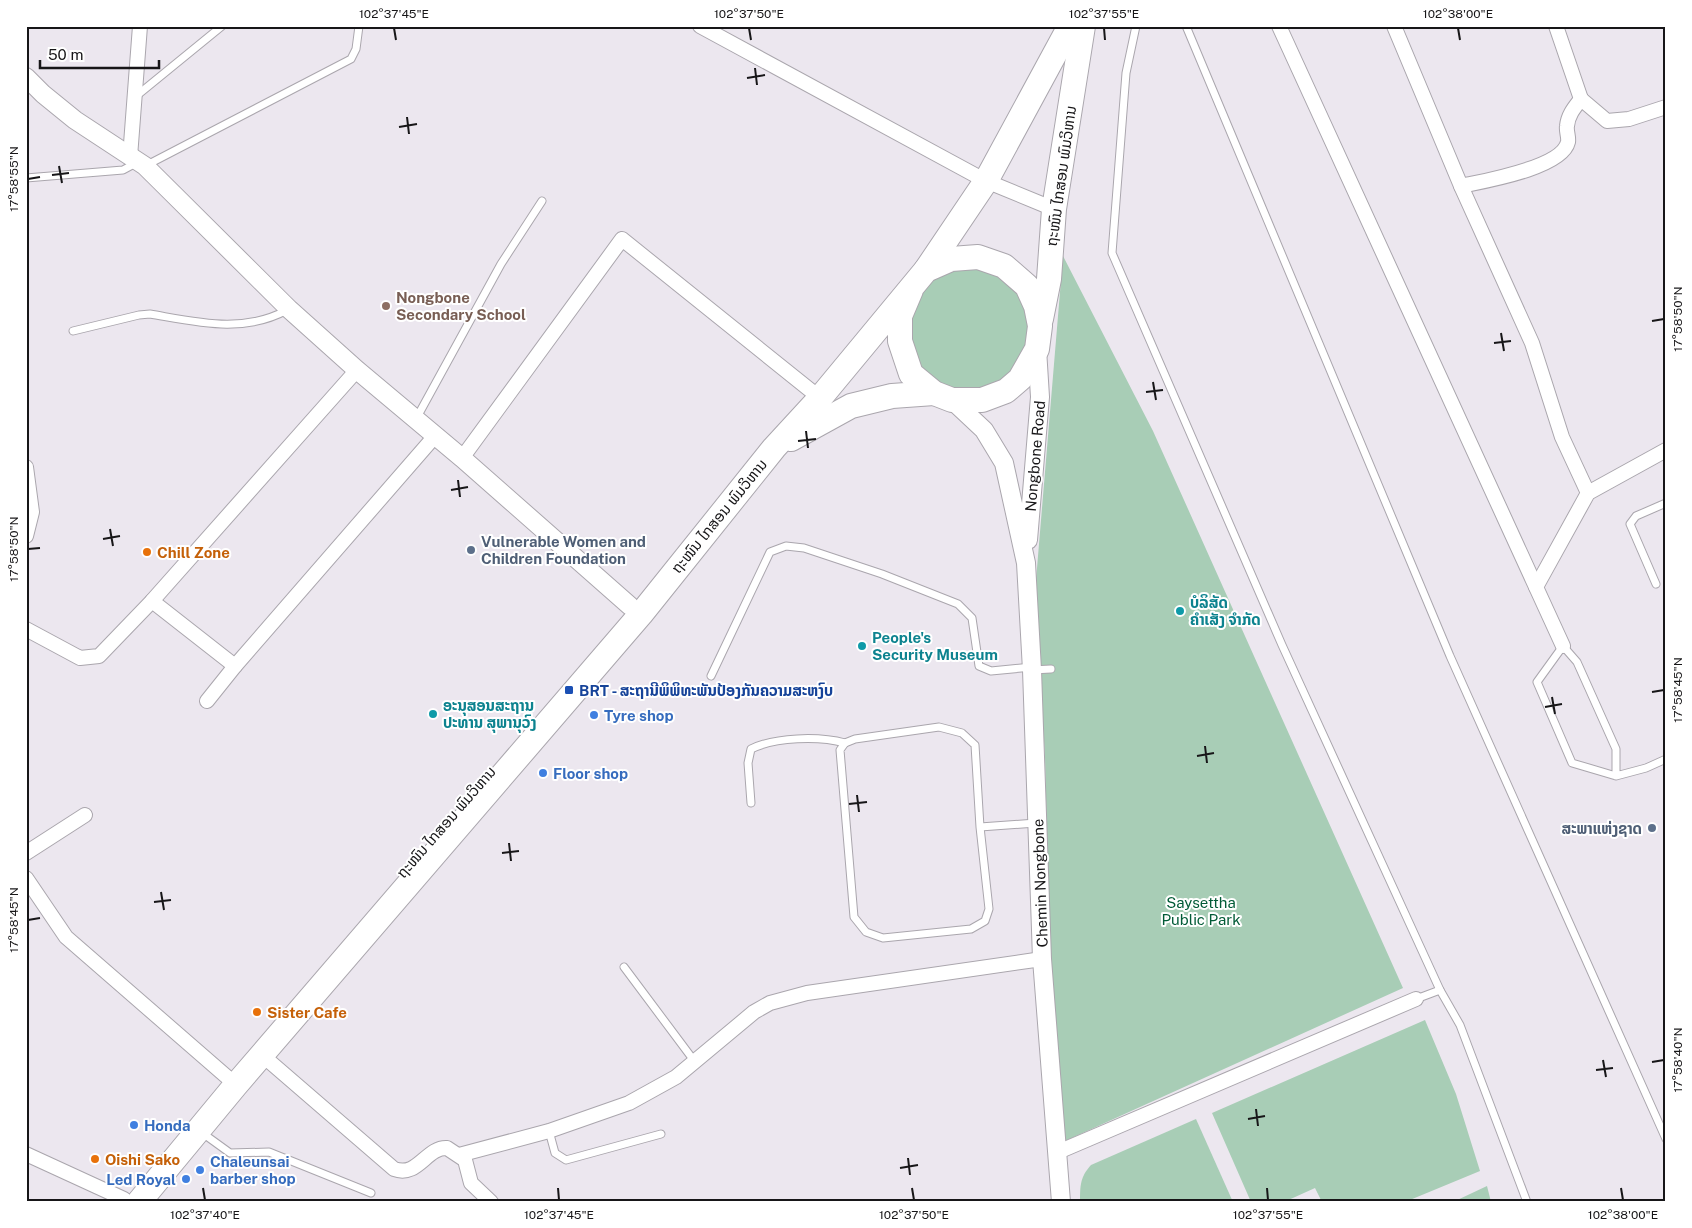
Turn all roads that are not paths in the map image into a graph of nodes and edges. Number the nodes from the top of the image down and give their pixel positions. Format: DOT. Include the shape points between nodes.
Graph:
graph roads {
  1 [pos="140,26"];
  2 [pos="222,26"];
  3 [pos="359,26"];
  4 [pos="700,26"];
  5 [pos="1070,26"];
  6 [pos="1083,26"];
  7 [pos="1136,26"];
  8 [pos="1186,26"];
  9 [pos="1280,26"];
  10 [pos="1394,26"];
  11 [pos="1556,26"];
  12 [pos="26,77"];
  13 [pos="135,97"];
  14 [pos="1581,99"];
  15 [pos="1666,107"];
  16 [pos="137,162"];
  17 [pos="26,178"];
  18 [pos="986,181"];
  19 [pos="1461,186"];
  20 [pos="542,201"];
  21 [pos="1054,209"];
  22 [pos="926,270"];
  23 [pos="911,290"];
  24 [pos="289,309"];
  25 [pos="1040,326"];
  26 [pos="73,331"];
  27 [pos="1037,349"];
  28 [pos="357,370"];
  29 [pos="943,396"];
  30 [pos="820,398"];
  31 [pos="416,419"];
  32 [pos="435,436"];
  33 [pos="774,448"];
  34 [pos="1666,450"];
  35 [pos="462,458"];
  36 [pos="26,467"];
  37 [pos="1588,493"];
  38 [pos="1666,502"];
  39 [pos="26,536"];
  40 [pos="1026,563"];
  41 [pos="1656,584"];
  42 [pos="1536,587"];
  43 [pos="152,601"];
  44 [pos="630,606"];
  45 [pos="26,629"];
  46 [pos="1563,646"];
  47 [pos="236,666"];
  48 [pos="1032,668"];
  49 [pos="1051,669"];
  50 [pos="711,676"];
  51 [pos="207,701"];
  52 [pos="845,743"];
  53 [pos="1666,759"];
  54 [pos="1616,776"];
  55 [pos="751,804"];
  56 [pos="85,816"];
  57 [pos="1038,822"];
  58 [pos="980,827"];
  59 [pos="26,853"];
  60 [pos="26,878"];
  61 [pos="1042,959"];
  62 [pos="624,967"];
  63 [pos="1440,990"];
  64 [pos="1416,999"];
  65 [pos="262,1055"];
  66 [pos="695,1062"];
  67 [pos="227,1077"];
  68 [pos="199,1130"];
  69 [pos="549,1131"];
  70 [pos="662,1134"];
  71 [pos="1666,1139"];
  72 [pos="1058,1152"];
  73 [pos="26,1154"];
  74 [pos="459,1155"];
  75 [pos="370,1193"];
  76 [pos="128,1201"];
  77 [pos="491,1202"];
  78 [pos="1061,1202"];
  79 [pos="1527,1202"];
  1 -- 13 [label="street"];
  2 -- 13 [label="lane"];
  3 -- 16 [label="lane" via="356,49 351,59"];
  4 -- 18 [label="street"];
  5 -- 18 [label="highway"];
  6 -- 21 [label="highway, ຖະໜົນ ໄກສອນ ພົມວິຫານ"];
  7 -- 63 [label="lane" via="1126,72 1112,253 1282,645"];
  8 -- 71 [label="lane" via="1450,656"];
  9 -- 42 [label="street"];
  10 -- 19 [label="street"];
  11 -- 14 [label="street"];
  12 -- 16 [label="street" via="75,120"];
  13 -- 16 [label="street"];
  14 -- 15 [label="street" via="1607,121 1629,119"];
  14 -- 19 [label="street" via="1570,112 1568,142 1559,154 1538,166"];
  16 -- 17 [label="lane" via="123,170"];
  16 -- 24 [label="street"];
  18 -- 21 [label="street"];
  18 -- 22 [label="highway"];
  19 -- 37 [label="street" via="1532,343 1562,437"];
  20 -- 31 [label="lane" via="501,264"];
  21 -- 25 [label="highway, ຖະໜົນ ໄກສອນ ພົມວິຫານ" via="1049,279"];
  22 -- 23 [label="highway"];
  22 -- 25 [label="highway" via="951,258 978,257 1004,266 1027,286"];
  23 -- 29 [label="highway" via="900,316 900,341 911,374"];
  23 -- 30 [label="highway, ຖະໜົນ ໄກສອນ ພົມວິຫານ"];
  24 -- 26 [label="lane" via="269,319 223,325 150,314"];
  24 -- 28 [label="street"];
  25 -- 27 [label="highway"];
  27 -- 29 [label="highway" via="1020,379 1006,391 982,400"];
  27 -- 40 [label="street, Nongbone Road" via="1040,396"];
  28 -- 31 [label="street"];
  28 -- 43 [label="street"];
  29 -- 33 [label="highway, ຖະໜົນ ໄກສອນ ພົມວິຫານ" via="892,396 851,406"];
  29 -- 40 [label="street" via="984,430 1004,463"];
  30 -- 33 [label="highway, ຖະໜົນ ໄກສອນ ພົມວິຫານ"];
  30 -- 35 [label="street" via="622,239"];
  31 -- 32 [label="street"];
  32 -- 35 [label="street"];
  32 -- 47 [label="street"];
  33 -- 44 [label="highway, ຖະໜົນ ໄກສອນ ພົມວິຫານ" via="739,473"];
  33 -- 65 [label="highway, ຖະໜົນ ໄກສອນ ພົມວິຫານ" via="641,614"];
  34 -- 37 [label="street"];
  35 -- 44 [label="street"];
  36 -- 39 [label="street" via="32,512"];
  37 -- 42 [label="street"];
  38 -- 41 [label="lane" via="1636,516 1630,524"];
  40 -- 48 [label="street, Chemin Nongbone" via="1032,607"];
  42 -- 46 [label="street"];
  43 -- 45 [label="street" via="99,656 90,658 80,658"];
  43 -- 47 [label="street"];
  44 -- 67 [label="highway, ຖະໜົນ ໄກສອນ ພົມວິຫານ"];
  46 -- 54 [label="lane" via="1577,662 1616,749"];
  46 -- 54 [label="lane" via="1537,682 1572,763"];
  47 -- 51 [label="street"];
  48 -- 49 [label="lane"];
  48 -- 50 [label="lane" via="991,671 979,666 972,618 958,604 848,562 804,548 786,546 770,552"];
  48 -- 57 [label="street, Chemin Nongbone"];
  52 -- 55 [label="lane" via="811,739 763,743 751,749 748,763"];
  52 -- 58 [label="lane" via="939,727 962,733 975,745"];
  52 -- 58 [label="lane" via="840,750 854,917 866,932 883,938 971,929 985,921 989,909"];
  53 -- 54 [label="lane"];
  56 -- 59 [label="street"];
  57 -- 58 [label="lane"];
  57 -- 61 [label="street, Chemin Nongbone"];
  60 -- 67 [label="street" via="66,937"];
  61 -- 66 [label="street" via="770,1003 754,1012"];
  61 -- 72 [label="street, Chemin Nongbone"];
  62 -- 66 [label="lane"];
  63 -- 64 [label="lane"];
  63 -- 79 [label="lane" via="1460,1025"];
  64 -- 72 [label="street"];
  65 -- 68 [label="highway, ຖະໜົນ ໄກສອນ ພົມວິຫານ"];
  65 -- 74 [label="street" via="394,1169 412,1169 443,1148"];
  66 -- 69 [label="street" via="644,1096"];
  67 -- 76 [label="highway, ຖະໜົນ ໄກສອນ ພົມວິຫານ"];
  68 -- 75 [label="lane" via="230,1153 269,1152"];
  68 -- 76 [label="highway, ຖະໜົນ ໄກສອນ ພົມວິຫານ"];
  69 -- 70 [label="lane" via="555,1153 566,1160"];
  69 -- 74 [label="street"];
  72 -- 78 [label="street, Chemin Nongbone"];
  73 -- 76 [label="street"];
  74 -- 77 [label="street" via="468,1165 471,1183"];
}
